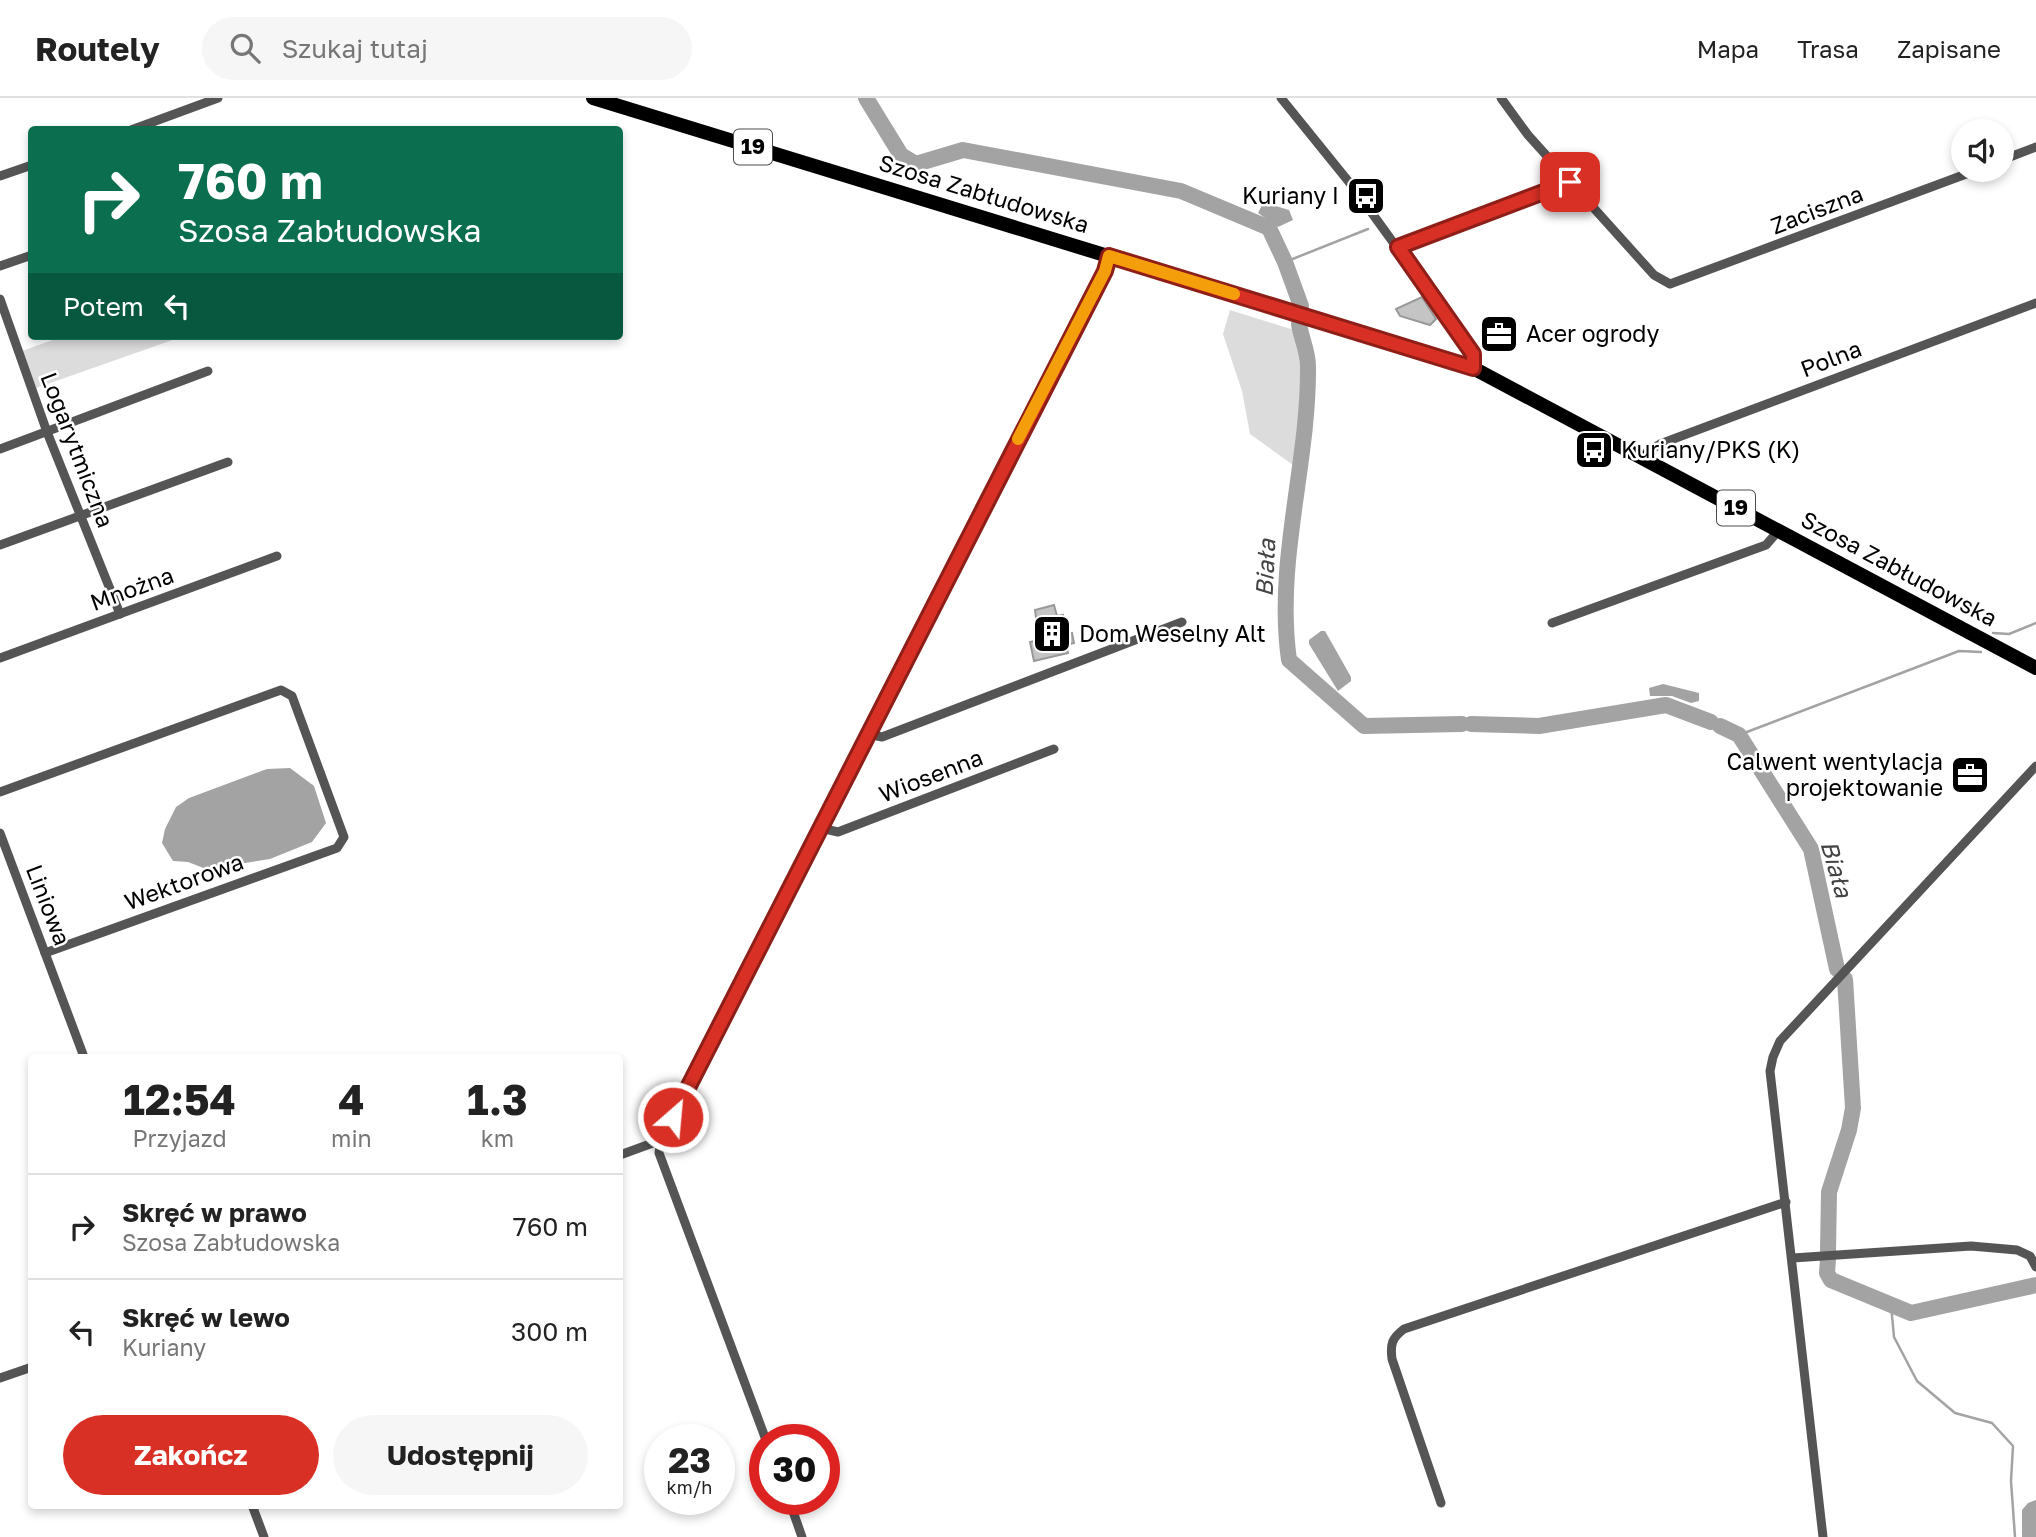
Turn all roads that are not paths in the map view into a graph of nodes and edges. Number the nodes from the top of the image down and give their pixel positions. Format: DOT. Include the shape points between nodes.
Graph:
graph roads {
  1 [pos="218,98"];
  2 [pos="593,98"];
  3 [pos="1281,98"];
  4 [pos="1501,98"];
  5 [pos="141,126"];
  6 [pos="2036,147"];
  7 [pos="2014,155"];
  8 [pos="28,166"];
  9 [pos="0,176"];
  10 [pos="1951,180"];
  11 [pos="1570,182"];
  12 [pos="1398,247"];
  13 [pos="28,256"];
  14 [pos="1109,256"];
  15 [pos="0,266"];
  16 [pos="0,299"];
  17 [pos="2036,303"];
  18 [pos="1473,368"];
  19 [pos="208,371"];
  20 [pos="47,432"];
  21 [pos="0,449"];
  22 [pos="1644,458"];
  23 [pos="228,461"];
  24 [pos="81,515"];
  25 [pos="1779,530"];
  26 [pos="0,545"];
  27 [pos="277,556"];
  28 [pos="120,614"];
  29 [pos="1182,622"];
  30 [pos="1552,623"];
  31 [pos="0,658"];
  32 [pos="2036,668"];
  33 [pos="868,734"];
  34 [pos="1054,749"];
  35 [pos="2036,765"];
  36 [pos="0,792"];
  37 [pos="821,828"];
  38 [pos="0,833"];
  39 [pos="45,953"];
  40 [pos="83,1054"];
  41 [pos="661,1140"];
  42 [pos="623,1154"];
  43 [pos="1786,1202"];
  44 [pos="1793,1258"];
  45 [pos="2036,1267"];
  46 [pos="28,1368"];
  47 [pos="0,1378"];
  48 [pos="760,1424"];
  49 [pos="1441,1503"];
  50 [pos="254,1509"];
  51 [pos="794,1515"];
  52 [pos="264,1537"];
  53 [pos="802,1537"];
  54 [pos="1823,1537"];
  1 -- 5 [label="street"];
  2 -- 14 [label="highway, Szosa Zabłudowska / 19"];
  3 -- 12 [label="street"];
  4 -- 11 [label="street"];
  6 -- 7 [label="street"];
  8 -- 9 [label="street"];
  10 -- 11 [label="street, Zaciszna" via="1670,284 1654,275"];
  11 -- 12 [label="street"];
  12 -- 18 [label="street" via="1473,354"];
  13 -- 15 [label="street"];
  14 -- 18 [label="highway, Szosa Zabłudowska / 19"];
  14 -- 33 [label="street"];
  16 -- 20 [label="street, Logarytmiczna"];
  17 -- 22 [label="street, Polna" via="1660,444"];
  18 -- 22 [label="highway, Szosa Zabłudowska / 19"];
  19 -- 20 [label="street"];
  20 -- 21 [label="street"];
  20 -- 24 [label="street, Logarytmiczna"];
  22 -- 25 [label="highway, Szosa Zabłudowska / 19"];
  23 -- 24 [label="street"];
  24 -- 26 [label="street"];
  24 -- 28 [label="street, Logarytmiczna"];
  25 -- 30 [label="street, Szosa Zabłudowska" via="1766,545"];
  25 -- 32 [label="highway, Szosa Zabłudowska / 19"];
  27 -- 28 [label="street, Mnożna"];
  28 -- 31 [label="street, Mnożna"];
  29 -- 33 [label="street" via="882,737"];
  33 -- 37 [label="street"];
  34 -- 37 [label="street, Wiosenna" via="838,832"];
  35 -- 43 [label="street" via="1780,1041 1770,1071"];
  36 -- 39 [label="street, Wektorowa" via="281,690 292,696 344,836 337,848"];
  37 -- 41 [label="street"];
  38 -- 39 [label="street, Liniowa"];
  39 -- 40 [label="street, Liniowa"];
  41 -- 42 [label="street"];
  41 -- 48 [label="street" via="659,1153"];
  43 -- 44 [label="street"];
  43 -- 49 [label="street" via="1394,1336 1392,1359"];
  44 -- 45 [label="street" via="1971,1246 2017,1250 2030,1256"];
  44 -- 54 [label="street"];
  46 -- 47 [label="street"];
  50 -- 52 [label="street"];
  51 -- 53 [label="street"];
}
